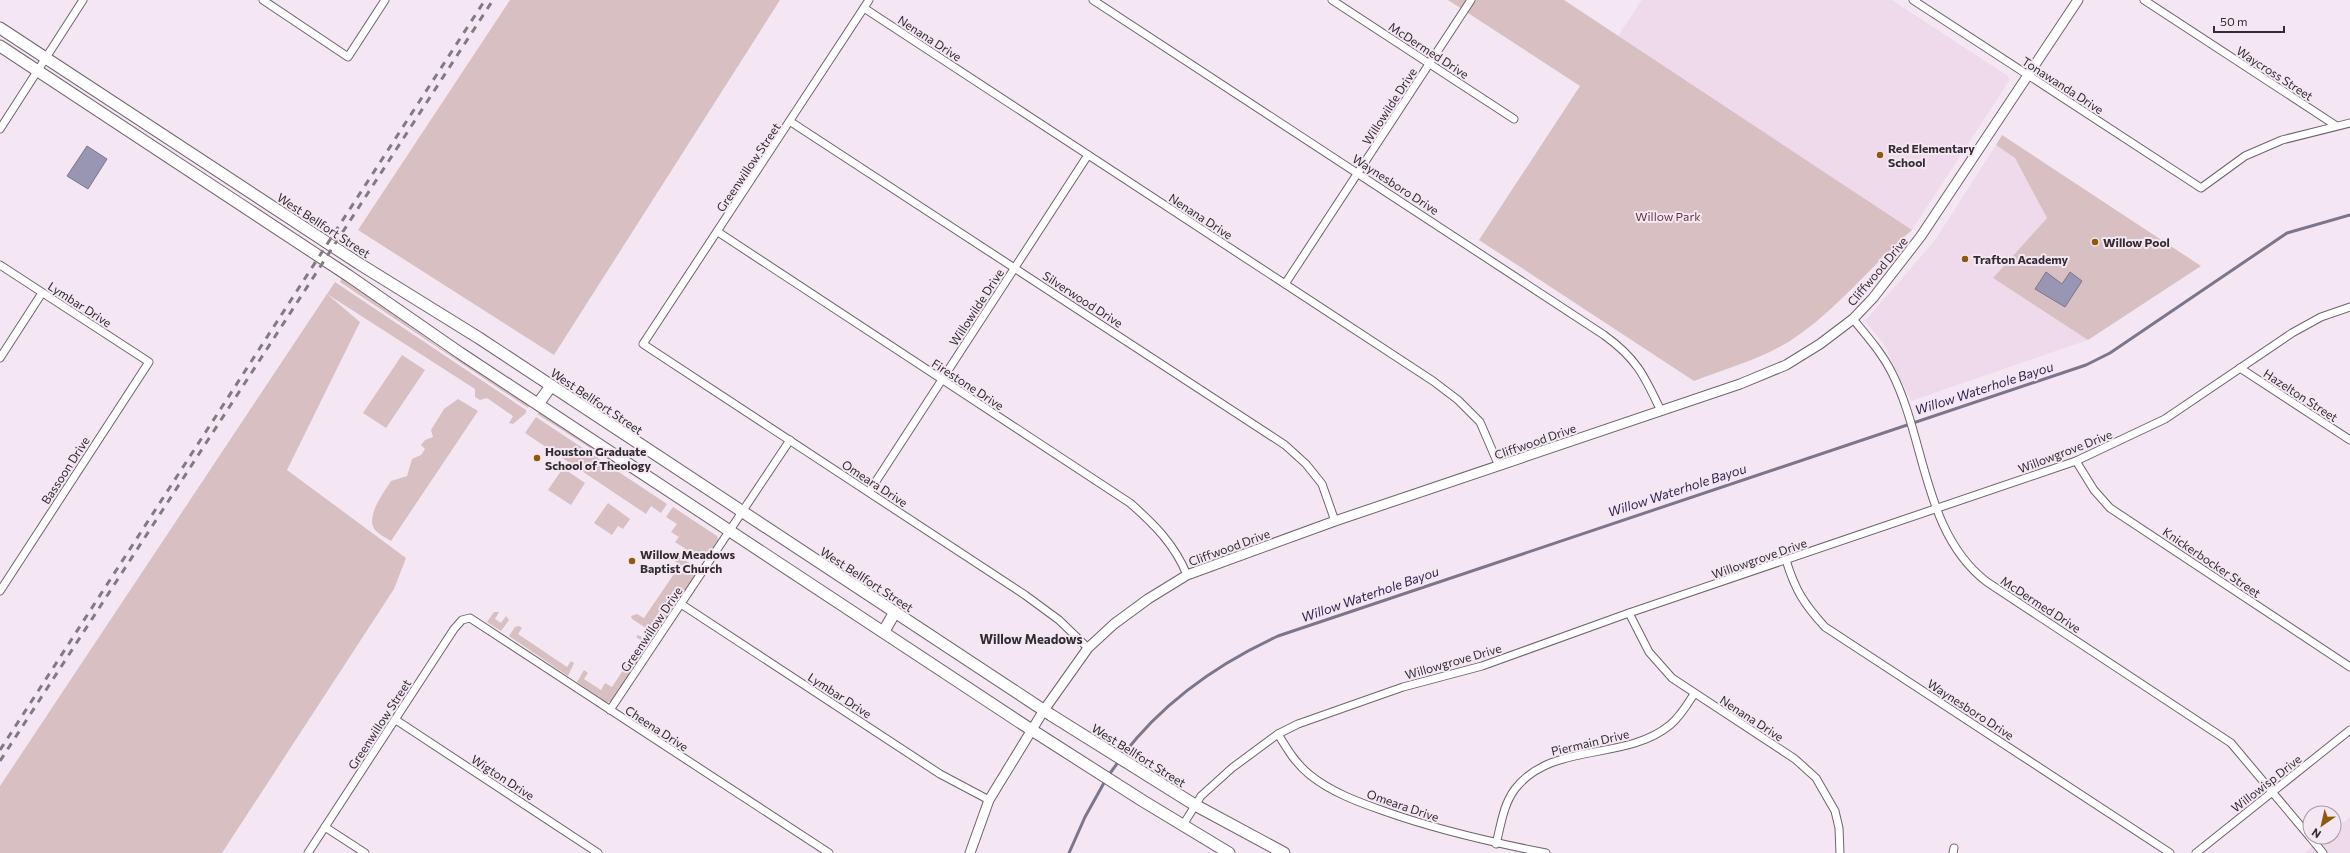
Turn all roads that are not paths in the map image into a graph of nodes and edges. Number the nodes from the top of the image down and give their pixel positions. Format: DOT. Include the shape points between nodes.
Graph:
graph roads {
  1 [pos="84,0"];
  2 [pos="262,0"];
  3 [pos="384,0"];
  4 [pos="870,0"];
  5 [pos="1094,0"];
  6 [pos="1332,0"];
  7 [pos="1471,0"];
  8 [pos="1913,0"];
  9 [pos="2078,0"];
  10 [pos="2144,0"];
  11 [pos="864,8"];
  12 [pos="0,28"];
  13 [pos="0,46"];
  14 [pos="46,58"];
  15 [pos="1430,64"];
  16 [pos="38,71"];
  17 [pos="2028,76"];
  18 [pos="1514,119"];
  19 [pos="791,122"];
  20 [pos="2350,123"];
  21 [pos="2335,125"];
  22 [pos="0,129"];
  23 [pos="154,129"];
  24 [pos="145,142"];
  25 [pos="1088,155"];
  26 [pos="1358,173"];
  27 [pos="718,232"];
  28 [pos="0,265"];
  29 [pos="1014,268"];
  30 [pos="1285,284"];
  31 [pos="42,293"];
  32 [pos="2350,308"];
  33 [pos="1853,319"];
  34 [pos="643,344"];
  35 [pos="0,358"];
  36 [pos="149,362"];
  37 [pos="2240,368"];
  38 [pos="941,380"];
  39 [pos="551,386"];
  40 [pos="538,404"];
  41 [pos="1661,411"];
  42 [pos="790,440"];
  43 [pos="2350,440"];
  44 [pos="2076,461"];
  45 [pos="1499,466"];
  46 [pos="869,492"];
  47 [pos="1937,508"];
  48 [pos="741,512"];
  49 [pos="1335,521"];
  50 [pos="730,529"];
  51 [pos="1786,560"];
  52 [pos="1187,575"];
  53 [pos="0,591"];
  54 [pos="680,604"];
  55 [pos="894,612"];
  56 [pos="1629,613"];
  57 [pos="474,620"];
  58 [pos="884,631"];
  59 [pos="1088,648"];
  60 [pos="2350,667"];
  61 [pos="1694,694"];
  62 [pos="610,710"];
  63 [pos="1044,710"];
  64 [pos="396,720"];
  65 [pos="1032,730"];
  66 [pos="2350,730"];
  67 [pos="1278,734"];
  68 [pos="2273,791"];
  69 [pos="989,800"];
  70 [pos="1195,806"];
  71 [pos="1183,825"];
  72 [pos="326,827"];
  73 [pos="2302,827"];
  74 [pos="1496,844"];
  75 [pos="2316,845"];
  76 [pos="308,853"];
  77 [pos="365,853"];
  78 [pos="598,853"];
  79 [pos="829,853"];
  80 [pos="970,853"];
  81 [pos="1229,853"];
  82 [pos="1284,853"];
  83 [pos="1546,853"];
  84 [pos="1840,853"];
  85 [pos="2170,853"];
  86 [pos="2196,853"];
  87 [pos="2323,853"];
  1 -- 14 [label="street"];
  2 -- 3 [label="street" via="348,57"];
  4 -- 11 [label="street, Greenwillow Street"];
  5 -- 26 [label="street, Waynesboro Drive"];
  6 -- 15 [label="street, McDermed Drive"];
  7 -- 15 [label="street, Willowilde Drive"];
  8 -- 17 [label="street, Tonawanda Drive"];
  9 -- 17 [label="street, Cliffwood Drive"];
  10 -- 21 [label="street, Waycross Street"];
  11 -- 19 [label="street, Greenwillow Street"];
  11 -- 25 [label="street, Nenana Drive"];
  12 -- 14 [label="main road, West Bellfort Street"];
  13 -- 16 [label="main road"];
  14 -- 16 [label="street"];
  14 -- 23 [label="main road, West Bellfort Street"];
  15 -- 18 [label="street, McDermed Drive"];
  15 -- 26 [label="street, Willowilde Drive"];
  16 -- 22 [label="street"];
  16 -- 24 [label="main road"];
  17 -- 21 [label="street, Tonawanda Drive" via="2201,188 2245,156 2282,140"];
  17 -- 33 [label="street, Cliffwood Drive" via="1921,236 1873,298"];
  19 -- 27 [label="street, Greenwillow Street"];
  19 -- 29 [label="street, Silverwood Drive"];
  20 -- 21 [label="street"];
  23 -- 24 [label="main road"];
  23 -- 39 [label="main road, West Bellfort Street"];
  24 -- 40 [label="main road"];
  25 -- 29 [label="street, Willowilde Drive"];
  25 -- 30 [label="street, Nenana Drive"];
  26 -- 30 [label="street, Willowilde Drive"];
  26 -- 41 [label="street, Waynesboro Drive" via="1625,350 1636,363"];
  27 -- 34 [label="street, Greenwillow Street"];
  27 -- 38 [label="street, Firestone Drive"];
  28 -- 31 [label="street, Lymbar Drive"];
  29 -- 38 [label="street, Willowilde Drive"];
  29 -- 49 [label="street, Silverwood Drive" via="1285,445 1306,464 1322,484"];
  30 -- 45 [label="street, Nenana Drive" via="1458,400 1480,422"];
  31 -- 35 [label="street"];
  31 -- 36 [label="street, Lymbar Drive"];
  32 -- 37 [label="street, Willowgrove Drive" via="2307,324"];
  33 -- 41 [label="street, Cliffwood Drive" via="1786,365"];
  33 -- 47 [label="street, McDermed Drive" via="1881,354 1892,373"];
  34 -- 42 [label="street, Omeara Drive"];
  36 -- 53 [label="street, Bassoon Drive"];
  37 -- 43 [label="street, Hazelton Street"];
  37 -- 44 [label="street, Willowgrove Drive" via="2165,420"];
  38 -- 46 [label="street, Willowilde Drive"];
  38 -- 52 [label="street, Firestone Drive" via="1130,503 1155,525 1181,560"];
  39 -- 40 [label="main road"];
  39 -- 48 [label="main road, West Bellfort Street"];
  40 -- 50 [label="main road"];
  41 -- 45 [label="street, Cliffwood Drive"];
  42 -- 46 [label="street, Omeara Drive"];
  42 -- 48 [label="street, Greenwillow Drive"];
  44 -- 47 [label="street, Willowgrove Drive"];
  44 -- 60 [label="street, Knickerbocker Street" via="2094,490 2110,508"];
  45 -- 49 [label="street, Cliffwood Drive"];
  46 -- 59 [label="street, Omeara Drive" via="1025,595 1059,620"];
  47 -- 51 [label="street, Willowgrove Drive"];
  47 -- 68 [label="street, McDermed Drive" via="1960,556 1978,574 2216,731 2246,758"];
  48 -- 50 [label="street, Greenwillow Drive"];
  48 -- 55 [label="main road, West Bellfort Street"];
  49 -- 52 [label="street, Cliffwood Drive"];
  50 -- 54 [label="street, Greenwillow Drive"];
  50 -- 58 [label="main road"];
  51 -- 56 [label="street, Willowgrove Drive"];
  51 -- 85 [label="street, Waynesboro Drive" via="1793,586 1825,627"];
  52 -- 59 [label="street, Cliffwood Drive" via="1114,624"];
  54 -- 62 [label="street, Greenwillow Drive"];
  54 -- 69 [label="street, Lymbar Drive" via="940,774"];
  55 -- 58 [label="main road"];
  55 -- 63 [label="main road, West Bellfort Street"];
  56 -- 61 [label="street, Nenana Drive" via="1640,637 1656,661 1672,678"];
  56 -- 67 [label="street, Willowgrove Drive" via="1482,666 1403,687 1341,708"];
  57 -- 62 [label="street, Cheena Drive"];
  57 -- 64 [label="street, Greenwillow Street" via="465,618 459,623"];
  58 -- 65 [label="main road"];
  59 -- 63 [label="street, Cliffwood Drive"];
  61 -- 74 [label="street, Piermain Drive" via="1670,725 1644,740 1553,762 1530,774 1507,803"];
  61 -- 84 [label="street, Nenana Drive" via="1795,759 1816,778 1834,811 1839,828"];
  62 -- 79 [label="street, Cheena Drive"];
  63 -- 65 [label="street, Cliffwood Drive"];
  63 -- 70 [label="main road, West Bellfort Street"];
  64 -- 72 [label="street, Greenwillow Street"];
  64 -- 78 [label="street, Wigton Drive"];
  65 -- 69 [label="street, Cliffwood Drive"];
  65 -- 71 [label="main road"];
  66 -- 68 [label="street, Willowisp Drive"];
  67 -- 70 [label="street, Willowgrove Drive" via="1232,768 1201,796"];
  67 -- 74 [label="street, Omeara Drive" via="1300,766 1342,794 1426,826"];
  68 -- 73 [label="street, McDermed Drive"];
  68 -- 86 [label="street, Willowisp Drive"];
  69 -- 80 [label="street, Cliffwood Drive"];
  70 -- 71 [label="street, Willowgrove Drive"];
  70 -- 82 [label="main road, West Bellfort Street"];
  71 -- 81 [label="main road"];
  72 -- 76 [label="street, Greenwillow Street"];
  72 -- 77 [label="street"];
  74 -- 83 [label="street, Omeara Drive"];
  75 -- 87 [label="street, McDermed Drive"];
}
